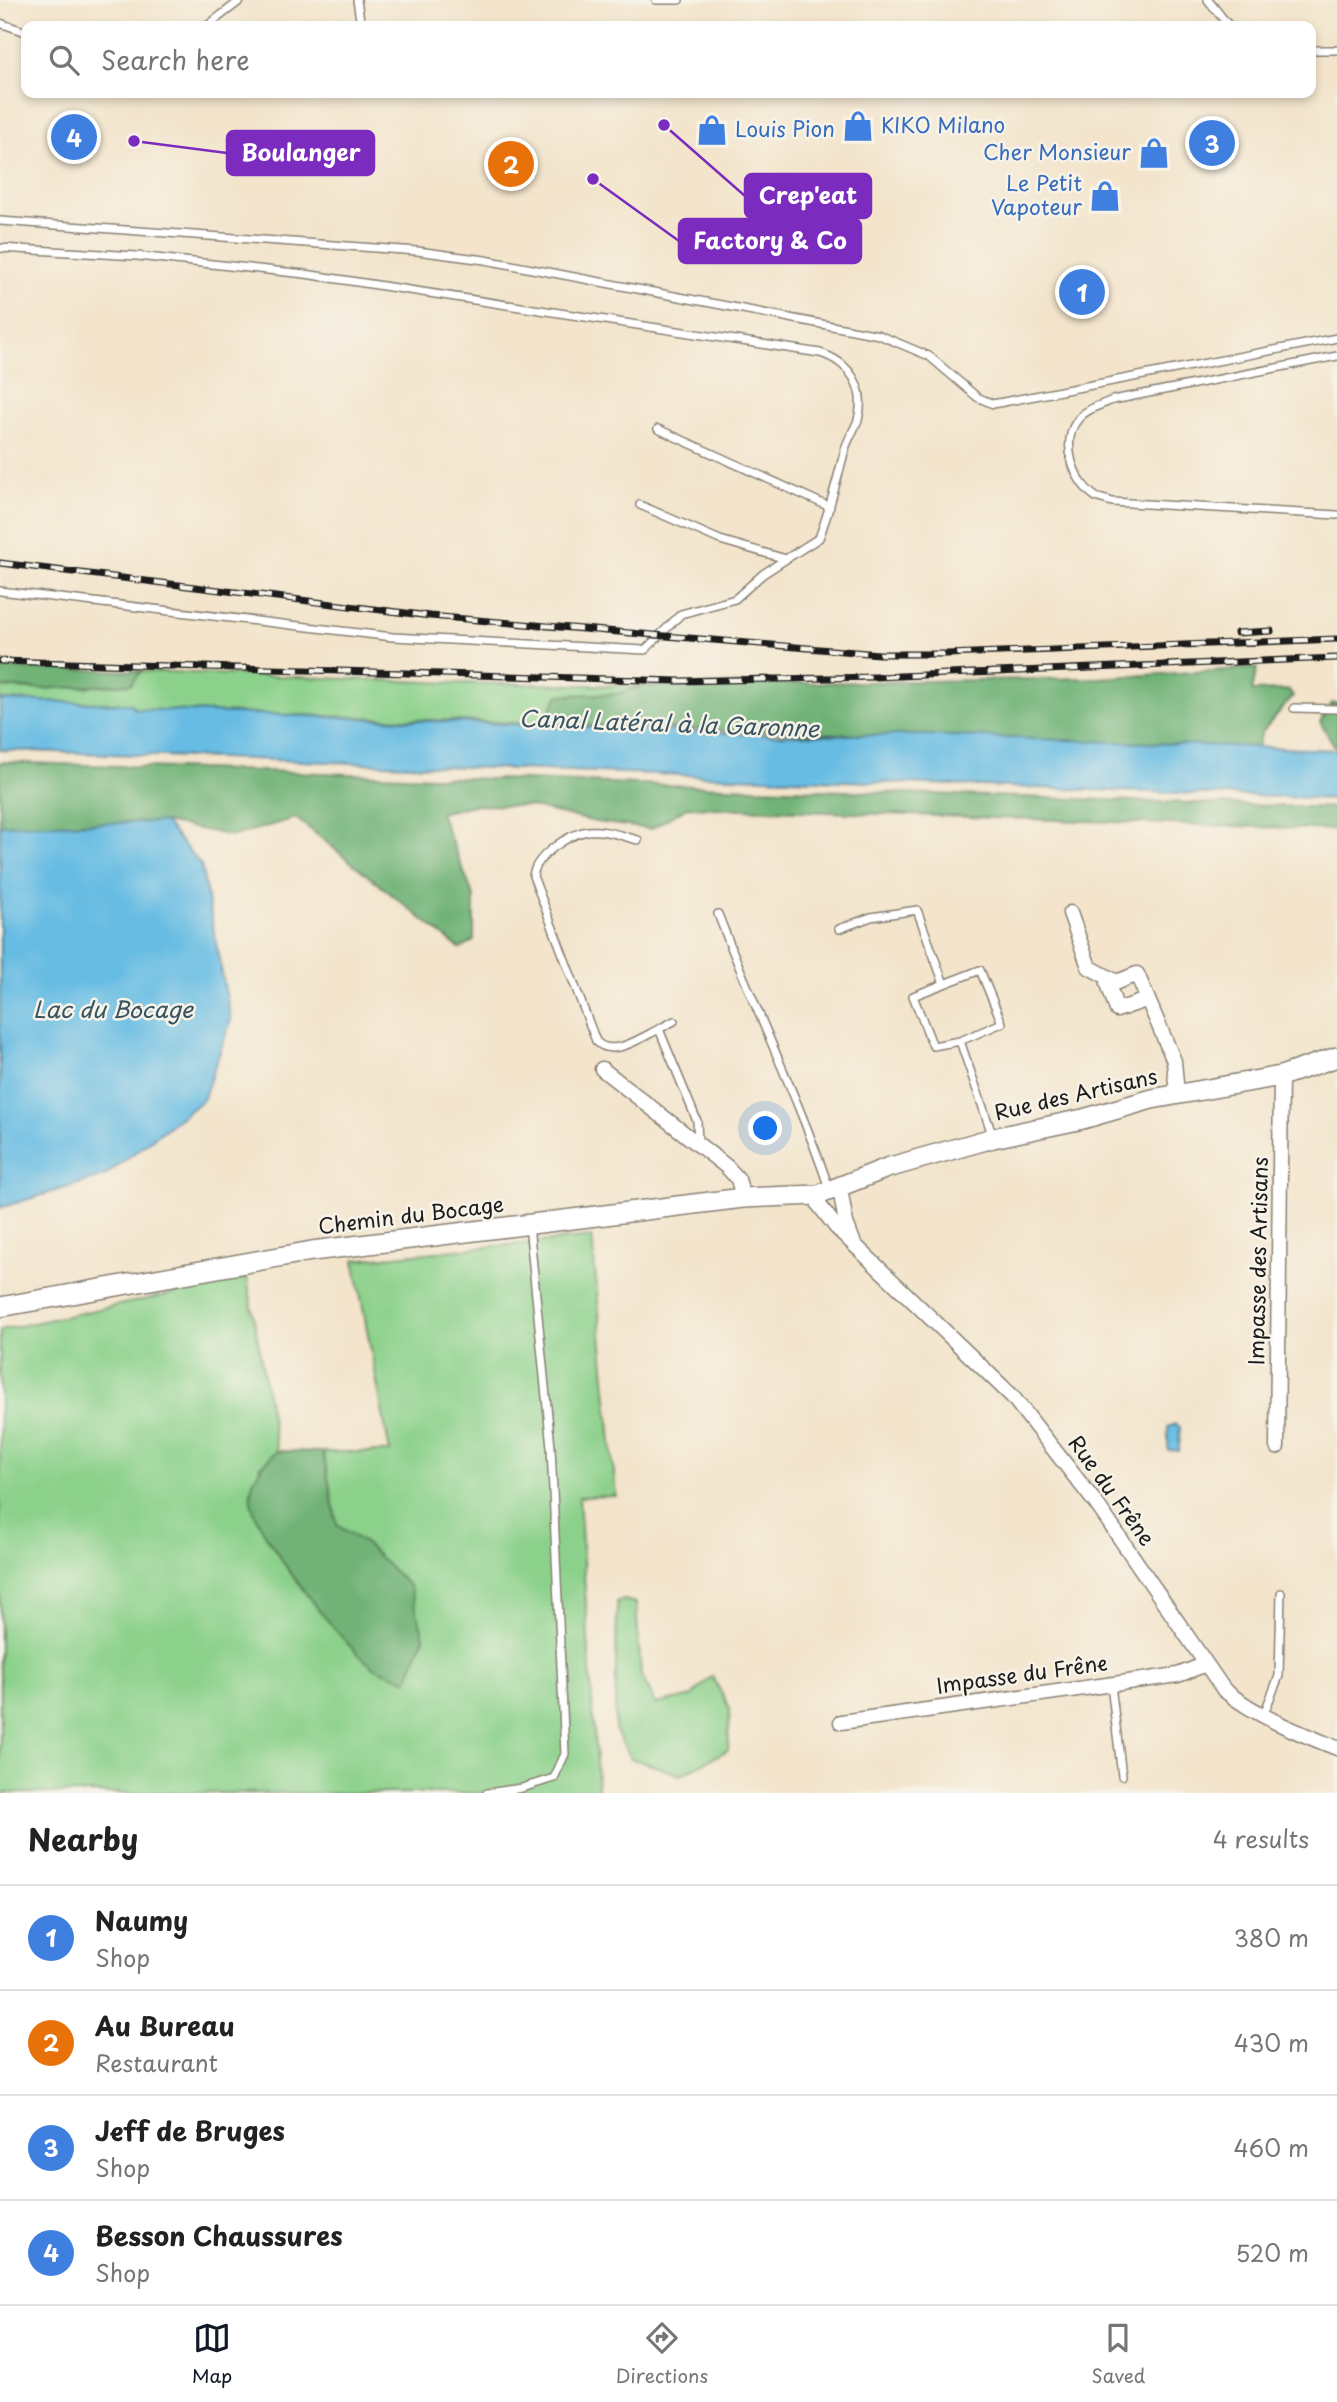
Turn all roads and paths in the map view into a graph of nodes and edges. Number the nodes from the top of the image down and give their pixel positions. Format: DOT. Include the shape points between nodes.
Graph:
graph roads {
  1 [pos="241,0"];
  2 [pos="357,0"];
  3 [pos="656,0"];
  4 [pos="679,0"];
  5 [pos="1208,0"];
  6 [pos="214,21"];
  7 [pos="360,21"];
  8 [pos="1225,21"];
  9 [pos="0,23"];
  10 [pos="21,30"];
  11 [pos="1316,50"];
  12 [pos="1337,50"];
  13 [pos="0,221"];
  14 [pos="0,248"];
  15 [pos="1337,338"];
  16 [pos="1337,356"];
  17 [pos="658,429"];
  18 [pos="640,505"];
  19 [pos="831,507"];
  20 [pos="1337,515"];
  21 [pos="786,559"];
  22 [pos="0,591"];
  23 [pos="1294,708"];
  24 [pos="1337,709"];
  25 [pos="638,840"];
  26 [pos="1070,913"];
  27 [pos="718,914"];
  28 [pos="839,929"];
  29 [pos="1117,982"];
  30 [pos="944,984"];
  31 [pos="1146,1000"];
  32 [pos="674,1021"];
  33 [pos="659,1029"];
  34 [pos="960,1041"];
  35 [pos="1337,1057"];
  36 [pos="602,1069"];
  37 [pos="1281,1076"];
  38 [pos="1177,1094"];
  39 [pos="993,1138"];
  40 [pos="698,1145"];
  41 [pos="829,1192"];
  42 [pos="743,1198"];
  43 [pos="529,1224"];
  44 [pos="854,1242"];
  45 [pos="0,1307"];
  46 [pos="1277,1447"];
  47 [pos="1281,1593"];
  48 [pos="1206,1664"];
  49 [pos="1111,1685"];
  50 [pos="1263,1716"];
  51 [pos="841,1722"];
  52 [pos="1337,1748"];
  53 [pos="1122,1776"];
  54 [pos="487,1793"];
  1 -- 6 [label="lane"];
  2 -- 7 [label="lane"];
  3 -- 4 [label="lane"];
  5 -- 8 [label="lane"];
  9 -- 10 [label="lane"];
  11 -- 12 [label="lane"];
  13 -- 15 [label="lane" via="417,251 485,260 879,335 929,356 977,397 993,404"];
  14 -- 19 [label="lane" via="137,256 305,274 837,358 856,381 859,401 858,419 847,441"];
  16 -- 20 [label="lane" via="1113,400 1077,420 1068,451 1095,497 1112,502"];
  17 -- 19 [label="lane"];
  18 -- 21 [label="lane" via="720,540"];
  19 -- 21 [label="lane" via="819,538"];
  21 -- 22 [label="lane" via="735,599 681,614 645,650 393,637"];
  23 -- 24 [label="lane"];
  25 -- 33 [label="lane" via="603,832 578,834 543,855 533,876 600,1045 614,1049"];
  26 -- 29 [label="street" via="1089,967"];
  27 -- 41 [label="lane" via="786,1074"];
  28 -- 30 [label="lane" via="871,917 917,910"];
  29 -- 31 [label="street" via="1137,974"];
  29 -- 31 [label="street" via="1108,985 1117,1010"];
  30 -- 34 [label="lane" via="913,996 933,1046"];
  30 -- 34 [label="lane" via="980,970 1002,1023"];
  31 -- 38 [label="street" via="1174,1061"];
  32 -- 33 [label="lane"];
  33 -- 40 [label="lane" via="698,1121"];
  34 -- 39 [label="lane"];
  35 -- 37 [label="street, Rue des Artisans"];
  36 -- 40 [label="street"];
  37 -- 38 [label="street, Rue des Artisans"];
  37 -- 46 [label="street, Impasse des Artisans"];
  38 -- 39 [label="street, Rue des Artisans"];
  39 -- 41 [label="street, Rue des Artisans" via="887,1168"];
  40 -- 42 [label="street" via="738,1179"];
  41 -- 42 [label="street, Chemin du Bocage"];
  41 -- 44 [label="street, Rue du Frêne"];
  41 -- 44 [label="street, Rue du Frêne" via="824,1214"];
  42 -- 43 [label="street, Chemin du Bocage"];
  43 -- 45 [label="street, Chemin du Bocage" via="313,1251"];
  43 -- 54 [label="lane" via="551,1447 565,1754 554,1778"];
  44 -- 48 [label="street, Rue du Frêne" via="1012,1396 1045,1435"];
  47 -- 50 [label="lane" via="1279,1676"];
  48 -- 49 [label="street, Impasse du Frêne" via="1178,1675"];
  48 -- 50 [label="street, Rue du Frêne" via="1224,1689"];
  49 -- 51 [label="street, Impasse du Frêne"];
  49 -- 53 [label="lane"];
  50 -- 52 [label="street, Rue du Frêne"];
}
